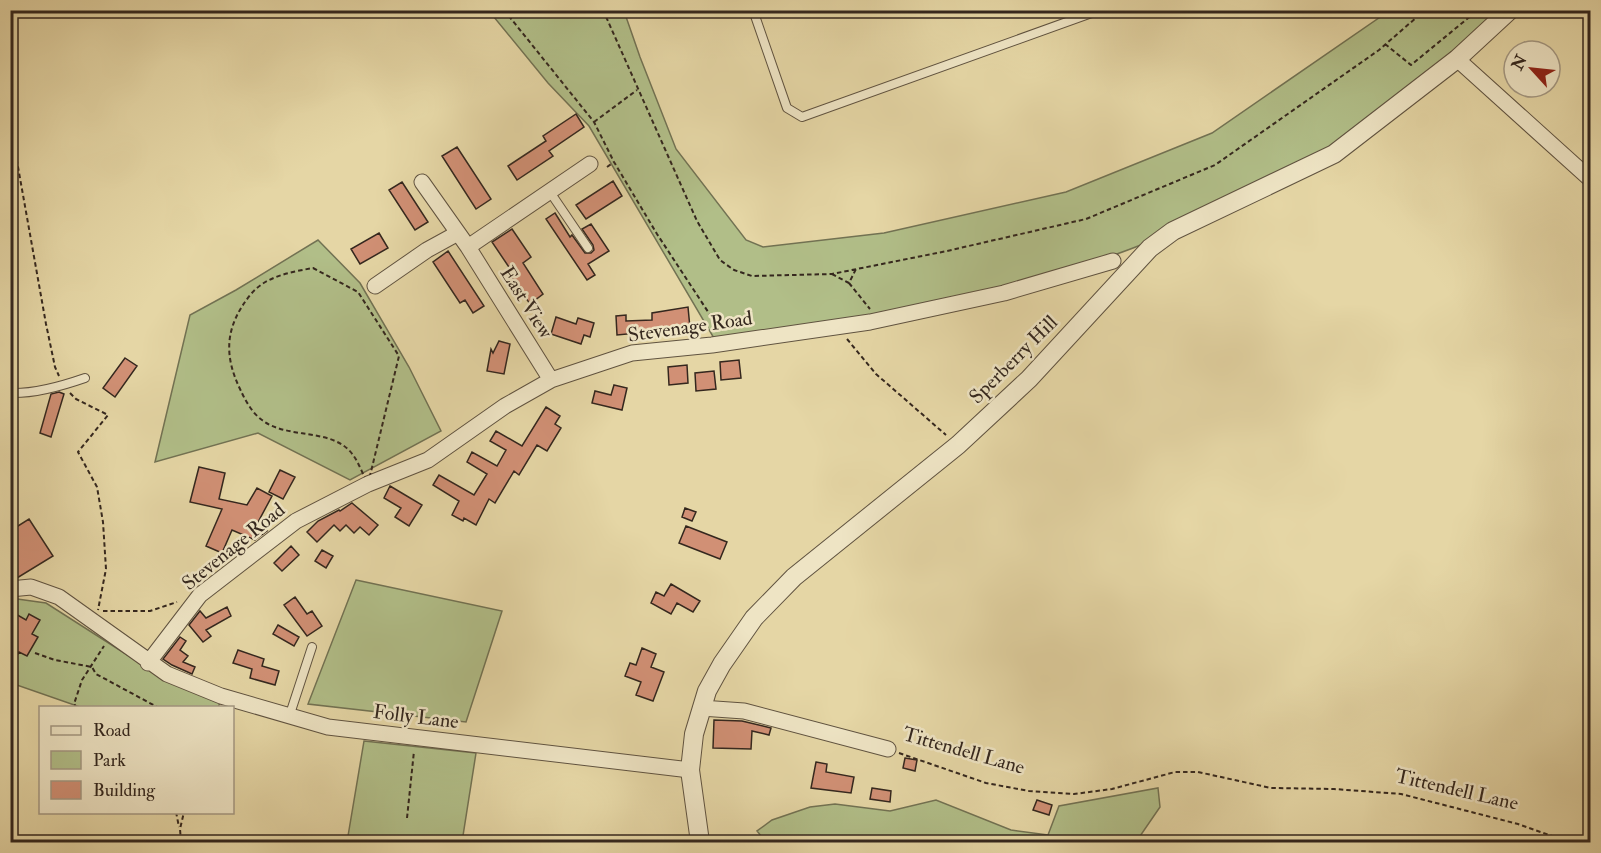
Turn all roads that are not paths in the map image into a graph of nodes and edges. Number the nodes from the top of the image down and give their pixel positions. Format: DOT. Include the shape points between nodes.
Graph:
graph roads {
  1 [pos="753,10"];
  2 [pos="1100,10"];
  3 [pos="1510,10"];
  4 [pos="1457,59"];
  5 [pos="590,164"];
  6 [pos="1590,179"];
  7 [pos="422,182"];
  8 [pos="550,192"];
  9 [pos="458,233"];
  10 [pos="468,247"];
  11 [pos="588,248"];
  12 [pos="1113,261"];
  13 [pos="375,286"];
  14 [pos="85,378"];
  15 [pos="551,380"];
  16 [pos="10,393"];
  17 [pos="10,589"];
  18 [pos="312,647"];
  19 [pos="148,663"];
  20 [pos="701,708"];
  21 [pos="289,717"];
  22 [pos="888,749"];
  23 [pos="690,770"];
  24 [pos="700,843"];
  1 -- 2 [label="lane" via="787,108 802,117"];
  3 -- 4 [label="street, Sperberry Hill"];
  4 -- 6 [label="street"];
  4 -- 20 [label="street, Sperberry Hill" via="1334,154 1173,231 1150,248 1029,379 958,445 794,577 754,618 722,664"];
  5 -- 8 [label="street"];
  7 -- 9 [label="street, East View"];
  8 -- 10 [label="street"];
  8 -- 11 [label="lane"];
  9 -- 10 [label="street, East View"];
  9 -- 13 [label="street"];
  10 -- 15 [label="street, East View"];
  12 -- 15 [label="street, Stevenage Road" via="1004,293 837,328 632,353"];
  14 -- 16 [label="lane" via="63,386"];
  15 -- 19 [label="street, Stevenage Road" via="505,406 428,460 368,484 296,521 200,595"];
  17 -- 19 [label="street, Folly Lane" via="31,587 59,597"];
  18 -- 21 [label="lane"];
  19 -- 21 [label="street, Folly Lane" via="221,696"];
  20 -- 22 [label="street, Tittendell Lane" via="744,711"];
  20 -- 23 [label="street, Sperberry Hill"];
  21 -- 23 [label="street, Folly Lane" via="328,727"];
  23 -- 24 [label="street, Sperberry Hill"];
}
